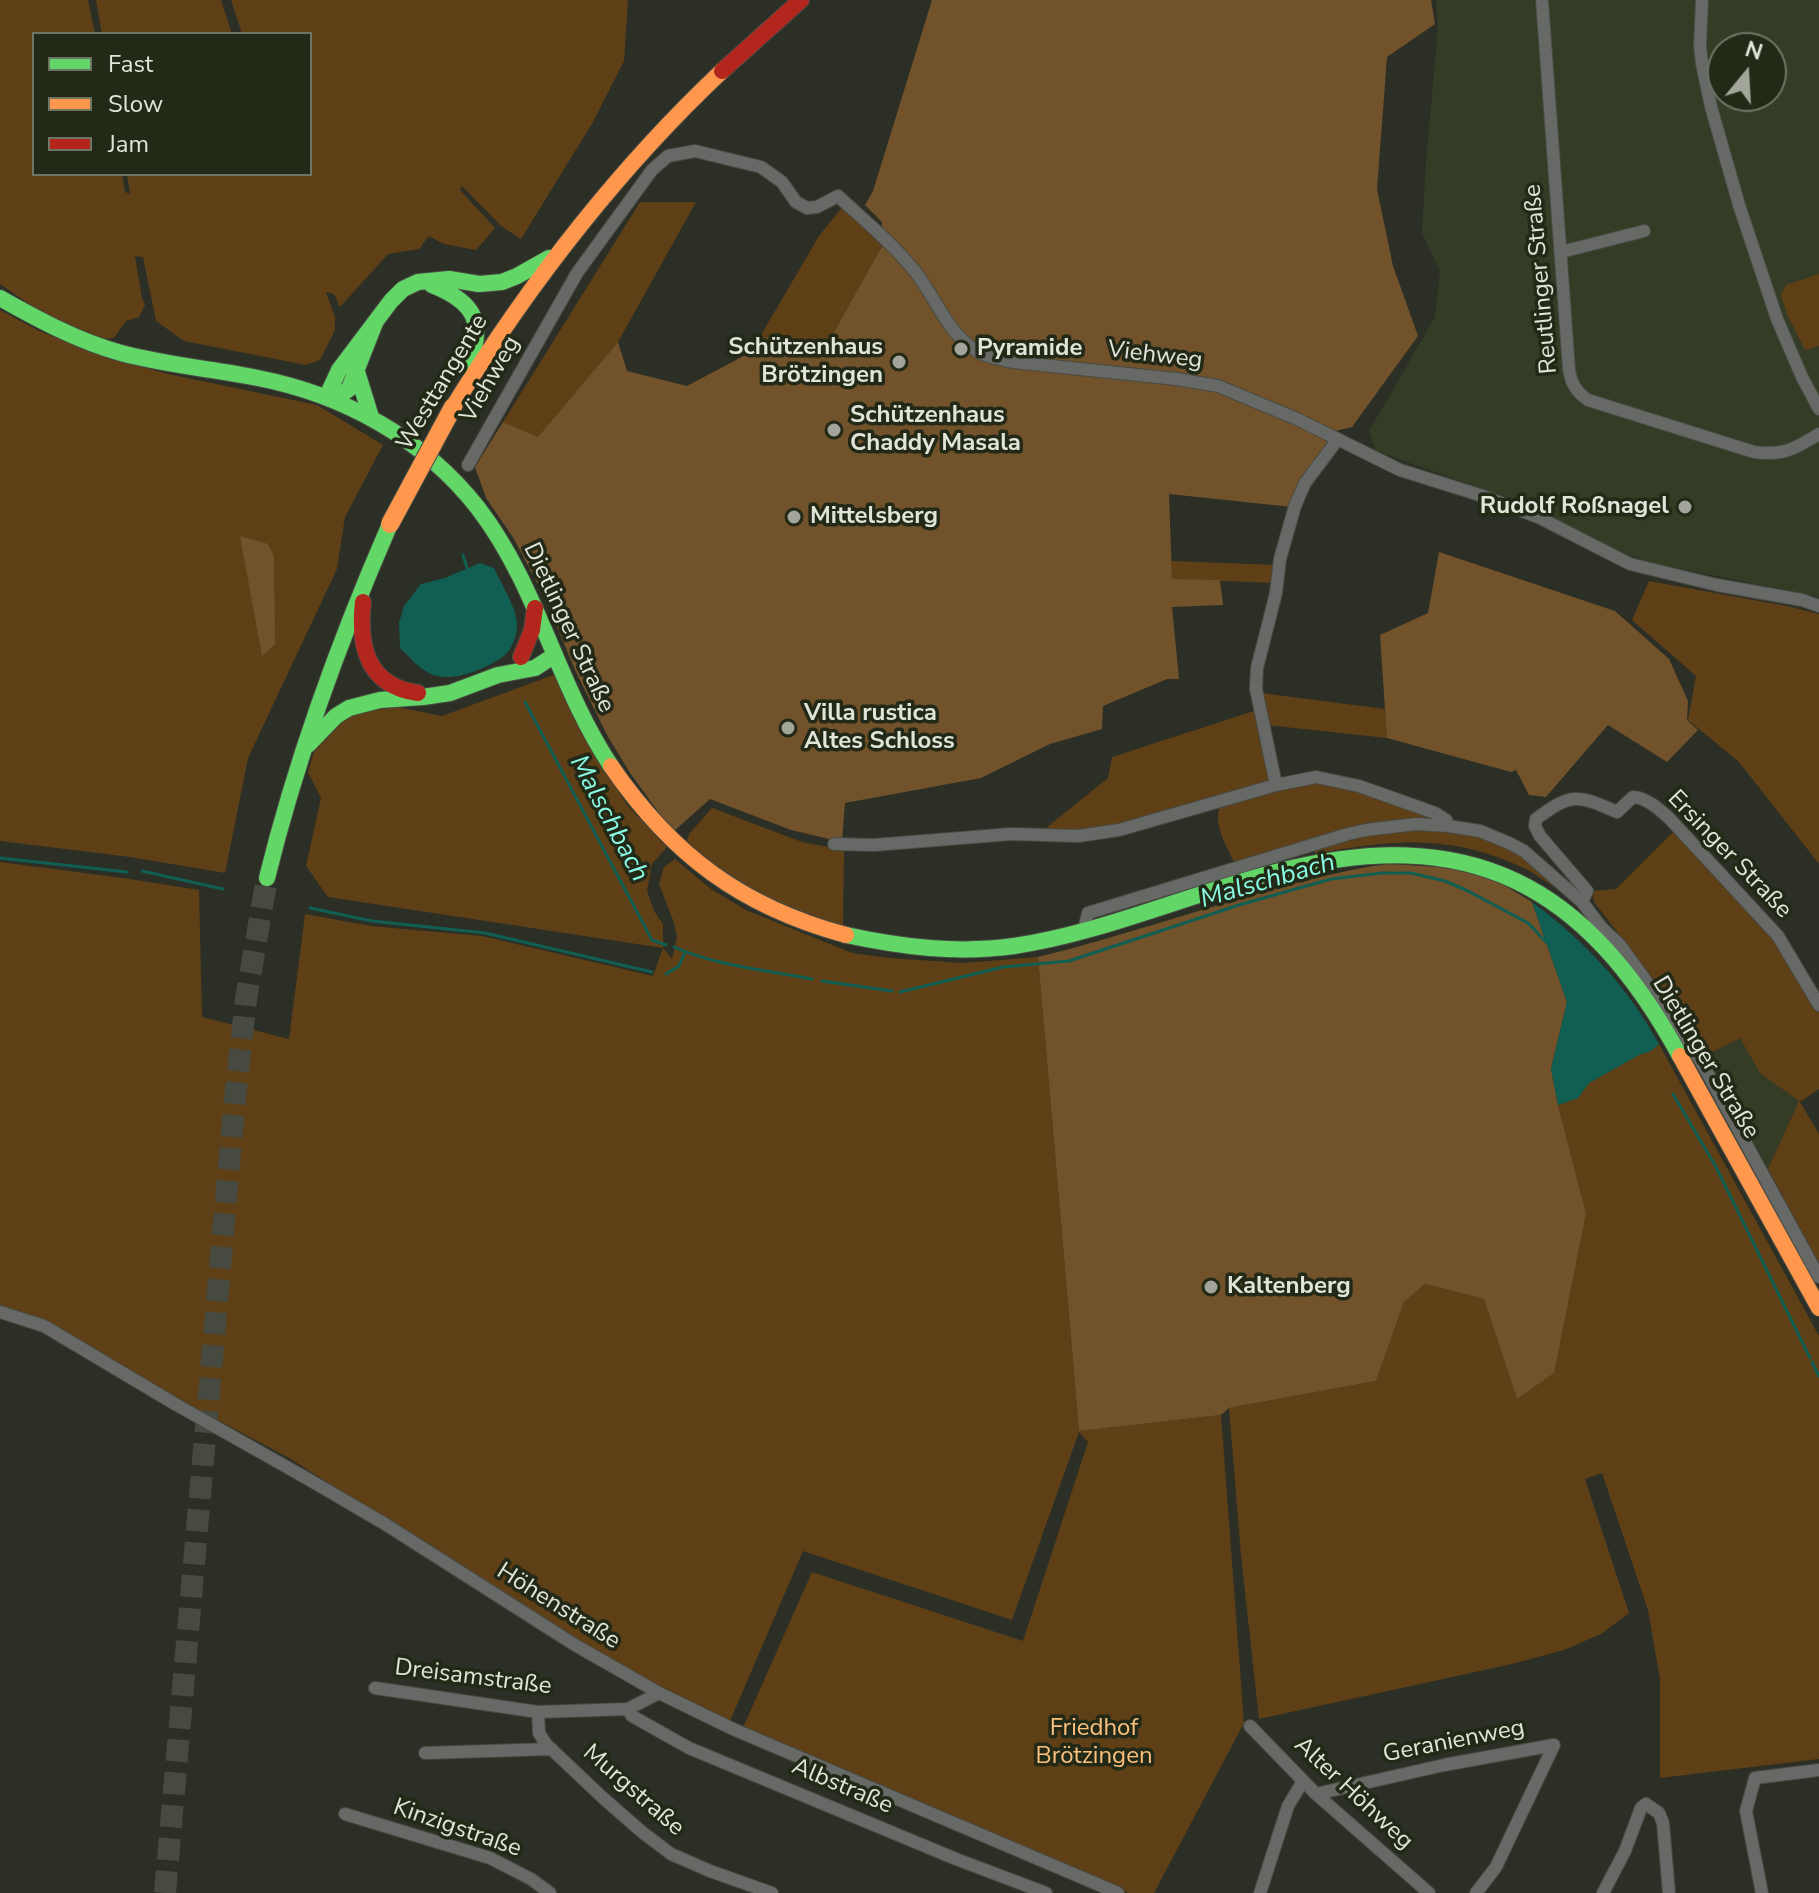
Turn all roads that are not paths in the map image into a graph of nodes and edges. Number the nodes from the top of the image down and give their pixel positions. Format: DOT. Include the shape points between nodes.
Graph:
graph roads {
  1 [pos="801,0"];
  2 [pos="1542,0"];
  3 [pos="1702,0"];
  4 [pos="1644,231"];
  5 [pos="1561,252"];
  6 [pos="557,253"];
  7 [pos="423,282"];
  8 [pos="0,298"];
  9 [pos="375,323"];
  10 [pos="357,372"];
  11 [pos="327,396"];
  12 [pos="457,400"];
  13 [pos="1819,409"];
  14 [pos="371,417"];
  15 [pos="1819,434"];
  16 [pos="1338,439"];
  17 [pos="468,465"];
  18 [pos="366,576"];
  19 [pos="1819,606"];
  20 [pos="535,608"];
  21 [pos="555,655"];
  22 [pos="521,657"];
  23 [pos="501,674"];
  24 [pos="431,696"];
  25 [pos="301,751"];
  26 [pos="1276,785"];
  27 [pos="1536,819"];
  28 [pos="1448,826"];
  29 [pos="834,844"];
  30 [pos="267,878"];
  31 [pos="1582,902"];
  32 [pos="1084,930"];
  33 [pos="1819,1005"];
  34 [pos="1819,1277"];
  35 [pos="1819,1308"];
  36 [pos="0,1312"];
  37 [pos="375,1688"];
  38 [pos="659,1693"];
  39 [pos="628,1709"];
  40 [pos="538,1712"];
  41 [pos="1250,1726"];
  42 [pos="552,1749"];
  43 [pos="425,1753"];
  44 [pos="1819,1770"];
  45 [pos="1303,1781"];
  46 [pos="1316,1794"];
  47 [pos="345,1814"];
  48 [pos="550,1893"];
  49 [pos="772,1893"];
  50 [pos="1046,1893"];
  51 [pos="1118,1893"];
  52 [pos="1260,1893"];
  53 [pos="1429,1893"];
  54 [pos="1476,1893"];
  55 [pos="1603,1893"];
  56 [pos="1669,1893"];
  57 [pos="1762,1893"];
  1 -- 6 [label="main road, Westtangente" via="684,107"];
  2 -- 5 [label="street, Reutlinger Straße"];
  3 -- 13 [label="street" via="1702,64 1739,205 1777,319"];
  4 -- 5 [label="street"];
  5 -- 15 [label="street, Reutlinger Straße" via="1570,375 1579,394 1754,452 1786,452"];
  6 -- 7 [label="main road" via="502,282"];
  6 -- 12 [label="main road, Westtangente"];
  7 -- 9 [label="main road" via="403,289"];
  7 -- 12 [label="main road" via="455,295 475,318 476,347"];
  8 -- 11 [label="main road, Dietlinger Straße" via="72,336 120,352"];
  9 -- 10 [label="main road"];
  9 -- 11 [label="main road" via="339,370"];
  10 -- 11 [label="main road" via="349,389"];
  10 -- 14 [label="main road"];
  11 -- 14 [label="main road, Dietlinger Straße"];
  12 -- 18 [label="main road, Westtangente, bridge"];
  14 -- 20 [label="main road, Dietlinger Straße" via="451,478 500,540"];
  16 -- 17 [label="street, Viehweg" via="1218,386 989,356 955,332 915,271 838,196 807,208 761,167 695,151 668,156 652,170 577,273"];
  16 -- 19 [label="street, Viehweg" via="1400,470 1540,518 1630,564"];
  16 -- 26 [label="street" via="1305,483 1295,506 1257,668 1256,689"];
  18 -- 24 [label="main road" via="360,639 365,653 382,678 399,690"];
  18 -- 25 [label="main road, Westtangente"];
  20 -- 21 [label="main road, Dietlinger Straße"];
  20 -- 22 [label="main road"];
  21 -- 22 [label="main road" via="541,651"];
  21 -- 23 [label="main road" via="538,667"];
  21 -- 32 [label="main road, Dietlinger Straße" via="588,727 632,794 695,862 751,898 806,923 900,946 1010,946"];
  22 -- 23 [label="main road"];
  23 -- 24 [label="main road"];
  24 -- 25 [label="main road" via="351,707 325,724"];
  25 -- 30 [label="main road, Westtangente"];
  26 -- 28 [label="street, Dietlinger Straße" via="1316,777 1340,781 1435,813"];
  26 -- 29 [label="street, Dietlinger Straße" via="1094,834"];
  27 -- 31 [label="street, Dietlinger Straße" via="1540,836 1587,891"];
  27 -- 33 [label="street, Ersinger Straße" via="1580,798 1617,812 1633,797 1656,807 1778,936"];
  28 -- 31 [label="street, Dietlinger Straße" via="1480,831 1524,851"];
  28 -- 32 [label="street, Dietlinger Straße" via="1416,824 1348,834 1088,913"];
  31 -- 34 [label="street, Dietlinger Straße" via="1679,1026"];
  32 -- 35 [label="main road, Dietlinger Straße" via="1276,872 1369,855 1439,857 1520,881 1563,908 1596,938 1654,1014"];
  36 -- 38 [label="street, Höhenstraße" via="44,1326 409,1539"];
  37 -- 40 [label="street, Dreisamstraße"];
  38 -- 39 [label="street, Dreisamstraße"];
  38 -- 51 [label="street, Höhenstraße"];
  39 -- 40 [label="street, Dreisamstraße"];
  39 -- 50 [label="street, Albstraße" via="689,1748"];
  40 -- 42 [label="street, Murgstraße" via="539,1733"];
  41 -- 45 [label="street, Alter Höhweg"];
  42 -- 43 [label="street"];
  42 -- 49 [label="street, Murgstraße" via="671,1854"];
  44 -- 57 [label="street" via="1755,1778 1746,1811"];
  45 -- 46 [label="street, Alter Höhweg"];
  45 -- 52 [label="street" via="1288,1806"];
  46 -- 53 [label="street, Alter Höhweg"];
  46 -- 54 [label="street, Geranienweg" via="1554,1745 1496,1867"];
  47 -- 48 [label="street, Kinzigstraße" via="490,1858"];
  55 -- 56 [label="street" via="1646,1804 1663,1823"];
}
